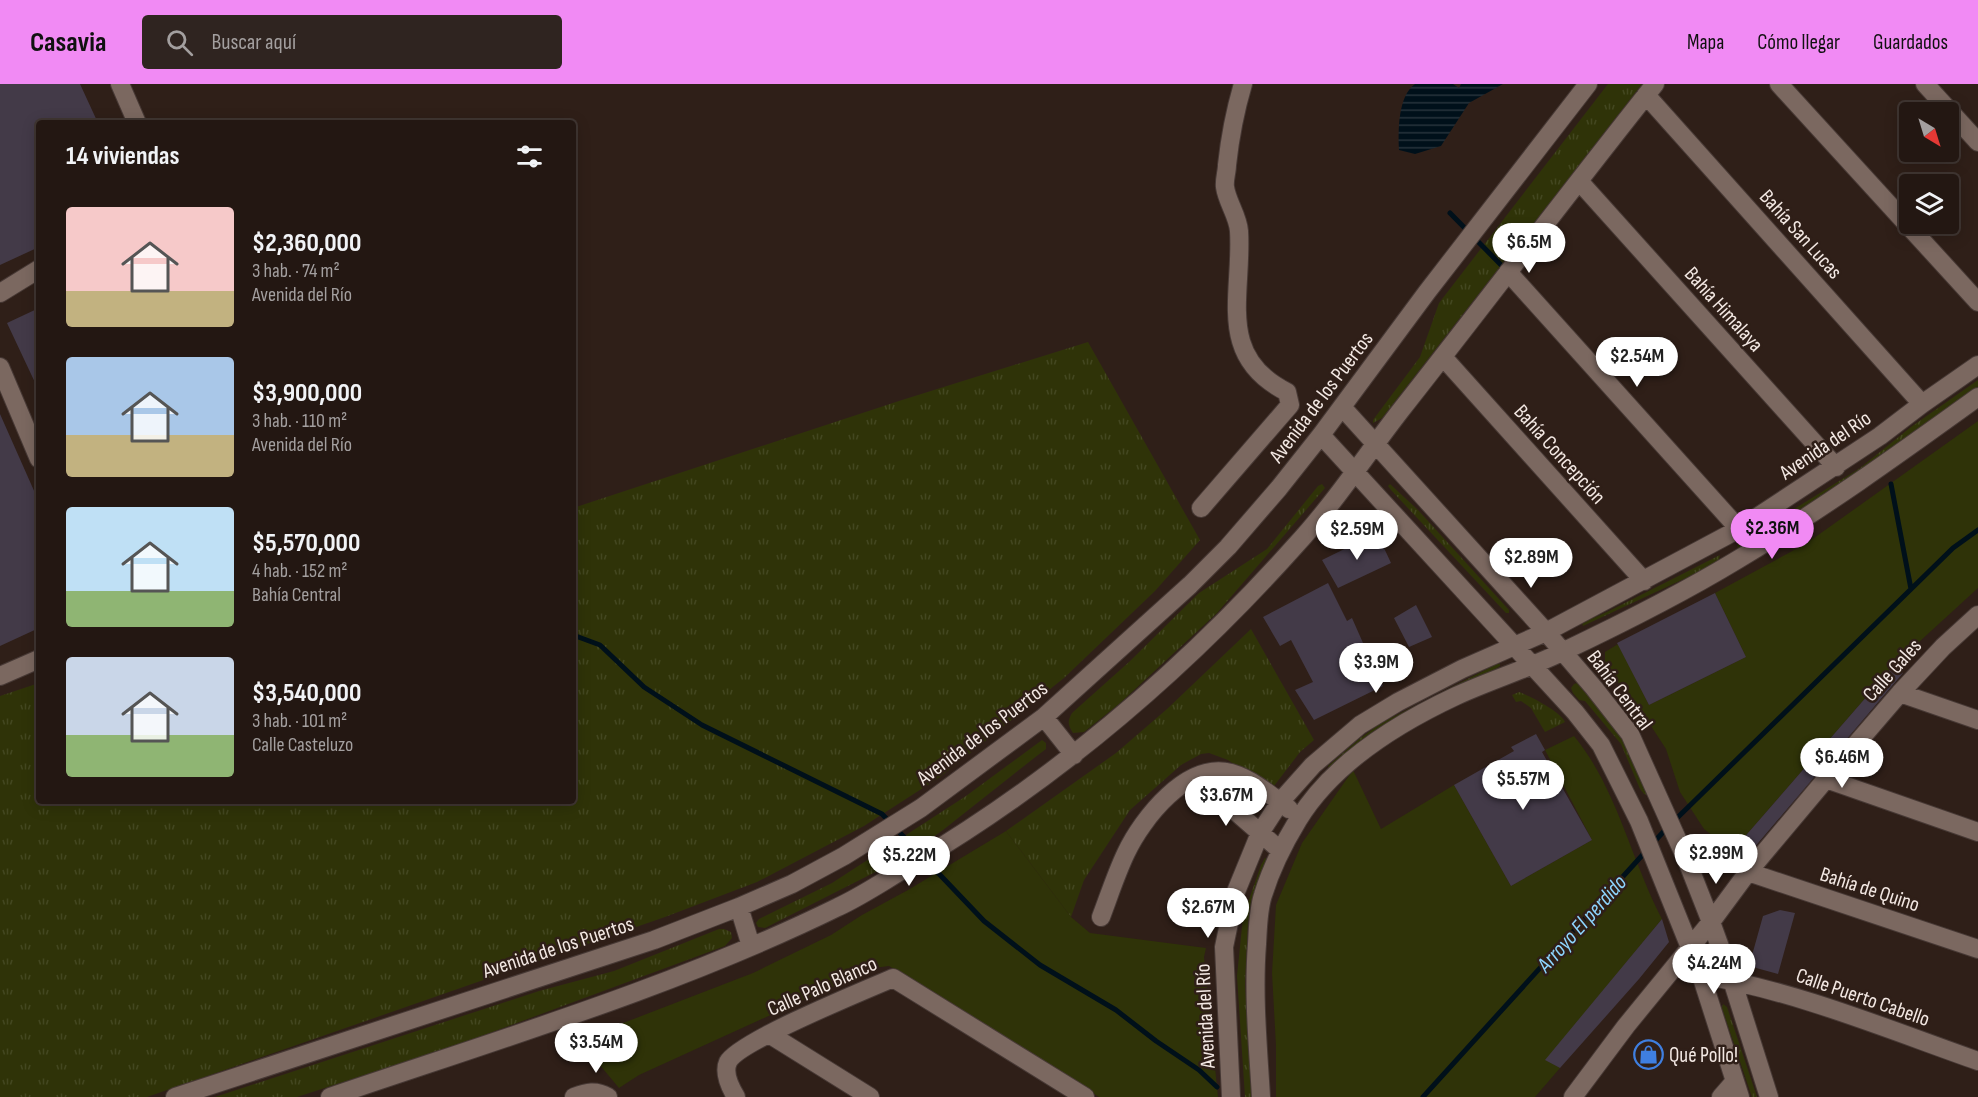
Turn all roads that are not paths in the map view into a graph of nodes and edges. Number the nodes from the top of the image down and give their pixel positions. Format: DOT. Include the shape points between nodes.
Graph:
graph roads {
  1 [pos="120,84"];
  2 [pos="1243,84"];
  3 [pos="1588,84"];
  4 [pos="1779,84"];
  5 [pos="1924,84"];
  6 [pos="1650,90"];
  7 [pos="136,120"];
  8 [pos="1978,142"];
  9 [pos="1579,181"];
  10 [pos="36,271"];
  11 [pos="1508,272"];
  12 [pos="0,293"];
  13 [pos="1978,302"];
  14 [pos="1443,357"];
  15 [pos="1978,365"];
  16 [pos="0,368"];
  17 [pos="1978,398"];
  18 [pos="1922,404"];
  19 [pos="1342,408"];
  20 [pos="1321,435"];
  21 [pos="1376,443"];
  22 [pos="36,452"];
  23 [pos="1836,466"];
  24 [pos="1356,471"];
  25 [pos="1202,507"];
  26 [pos="1731,533"];
  27 [pos="1737,561"];
  28 [pos="1644,581"];
  29 [pos="1978,615"];
  30 [pos="1546,632"];
  31 [pos="1516,647"];
  32 [pos="1563,652"];
  33 [pos="36,660"];
  34 [pos="1532,666"];
  35 [pos="0,676"];
  36 [pos="1900,693"];
  37 [pos="1044,717"];
  38 [pos="1978,720"];
  39 [pos="1074,755"];
  40 [pos="1313,765"];
  41 [pos="1196,777"];
  42 [pos="1826,779"];
  43 [pos="1328,782"];
  44 [pos="1280,802"];
  45 [pos="1661,803"];
  46 [pos="1636,815"];
  47 [pos="1300,818"];
  48 [pos="1978,832"];
  49 [pos="1260,833"];
  50 [pos="1281,851"];
  51 [pos="1748,872"];
  52 [pos="739,907"];
  53 [pos="1101,917"];
  54 [pos="1711,922"];
  55 [pos="751,946"];
  56 [pos="1690,947"];
  57 [pos="1978,949"];
  58 [pos="1701,975"];
  59 [pos="1732,980"];
  60 [pos="769,1034"];
  61 [pos="1978,1061"];
  62 [pos="1590,1089"];
  63 [pos="1738,1089"];
  64 [pos="735,1095"];
  65 [pos="175,1097"];
  66 [pos="330,1097"];
  67 [pos="574,1097"];
  68 [pos="608,1097"];
  69 [pos="870,1097"];
  70 [pos="1085,1097"];
  71 [pos="1231,1097"];
  72 [pos="1261,1097"];
  73 [pos="1573,1097"];
  74 [pos="1721,1097"];
  75 [pos="1769,1097"];
  1 -- 7 [label="street"];
  2 -- 25 [label="street" via="1230,138 1225,188 1239,228 1236,319 1245,352 1255,369 1287,392 1290,405"];
  3 -- 19 [label="street, Avenida de los Puertos"];
  4 -- 13 [label="street"];
  5 -- 8 [label="street"];
  6 -- 9 [label="street"];
  6 -- 18 [label="street, Bahía San Lucas"];
  9 -- 11 [label="street"];
  9 -- 23 [label="street, Bahía Himalaya"];
  10 -- 12 [label="street"];
  11 -- 14 [label="street"];
  11 -- 26 [label="street"];
  14 -- 21 [label="street"];
  14 -- 28 [label="street, Bahía Concepción"];
  15 -- 18 [label="street, Avenida del Río"];
  16 -- 22 [label="street"];
  17 -- 27 [label="street"];
  18 -- 23 [label="street, Avenida del Río"];
  19 -- 20 [label="street, Avenida de los Puertos"];
  19 -- 21 [label="street, Bahía Central"];
  20 -- 24 [label="street"];
  20 -- 37 [label="street, Avenida de los Puertos" via="1228,547"];
  21 -- 24 [label="street"];
  21 -- 30 [label="street, Bahía Central"];
  23 -- 26 [label="street, Avenida del Río"];
  24 -- 31 [label="street"];
  24 -- 39 [label="street" via="1299,542 1233,614 1162,681"];
  26 -- 27 [label="street"];
  26 -- 28 [label="street, Avenida del Río"];
  27 -- 32 [label="street"];
  28 -- 30 [label="street, Avenida del Río"];
  29 -- 36 [label="street, Calle Gales"];
  30 -- 31 [label="street, Avenida del Río"];
  30 -- 32 [label="street, Bahía Central"];
  31 -- 34 [label="street"];
  31 -- 40 [label="street, Avenida del Río" via="1398,702 1360,725"];
  32 -- 34 [label="street"];
  32 -- 45 [label="street, Bahía Central" via="1630,735"];
  33 -- 35 [label="street"];
  34 -- 43 [label="street" via="1455,696 1419,715 1365,749"];
  34 -- 46 [label="street" via="1600,745"];
  36 -- 38 [label="street"];
  36 -- 42 [label="street, Calle Gales"];
  37 -- 39 [label="street"];
  37 -- 52 [label="street, Avenida de los Puertos" via="912,814 802,879"];
  39 -- 55 [label="street" via="906,868 841,906"];
  40 -- 43 [label="street"];
  40 -- 44 [label="street, Avenida del Río"];
  41 -- 44 [label="street" via="1214,771 1230,773 1245,778"];
  41 -- 49 [label="street"];
  41 -- 53 [label="street" via="1172,791 1148,818 1126,852"];
  42 -- 48 [label="street"];
  42 -- 51 [label="street, Calle Gales"];
  43 -- 47 [label="street"];
  44 -- 47 [label="street"];
  44 -- 49 [label="street, Avenida del Río"];
  45 -- 46 [label="street"];
  45 -- 54 [label="street, Bahía Central"];
  46 -- 56 [label="street"];
  47 -- 50 [label="street"];
  49 -- 50 [label="street"];
  49 -- 71 [label="street, Avenida del Río" via="1235,894 1224,947"];
  50 -- 72 [label="street" via="1263,895 1258,927 1256,1027"];
  51 -- 54 [label="street, Calle Gales"];
  51 -- 57 [label="street, Bahía de Quino"];
  52 -- 55 [label="street"];
  52 -- 65 [label="street, Avenida de los Puertos" via="654,940"];
  54 -- 56 [label="street, Calle Gales"];
  54 -- 59 [label="street, Bahía Central"];
  55 -- 66 [label="street" via="501,1040"];
  56 -- 58 [label="street"];
  56 -- 62 [label="street, Calle Gales" via="1626,1026"];
  58 -- 59 [label="street, Calle Puerto Cabello"];
  58 -- 63 [label="street"];
  59 -- 61 [label="street, Calle Puerto Cabello" via="1809,1001"];
  59 -- 75 [label="street, Bahía Central"];
  60 -- 64 [label="street, Calle Palo Blanco" via="735,1053 728,1063 726,1072"];
  60 -- 69 [label="street"];
  60 -- 70 [label="street, Calle Palo Blanco" via="893,978"];
  62 -- 73 [label="street, Calle Gales"];
  63 -- 74 [label="street"];
  67 -- 68 [label="street" via="593,1092"];
}
